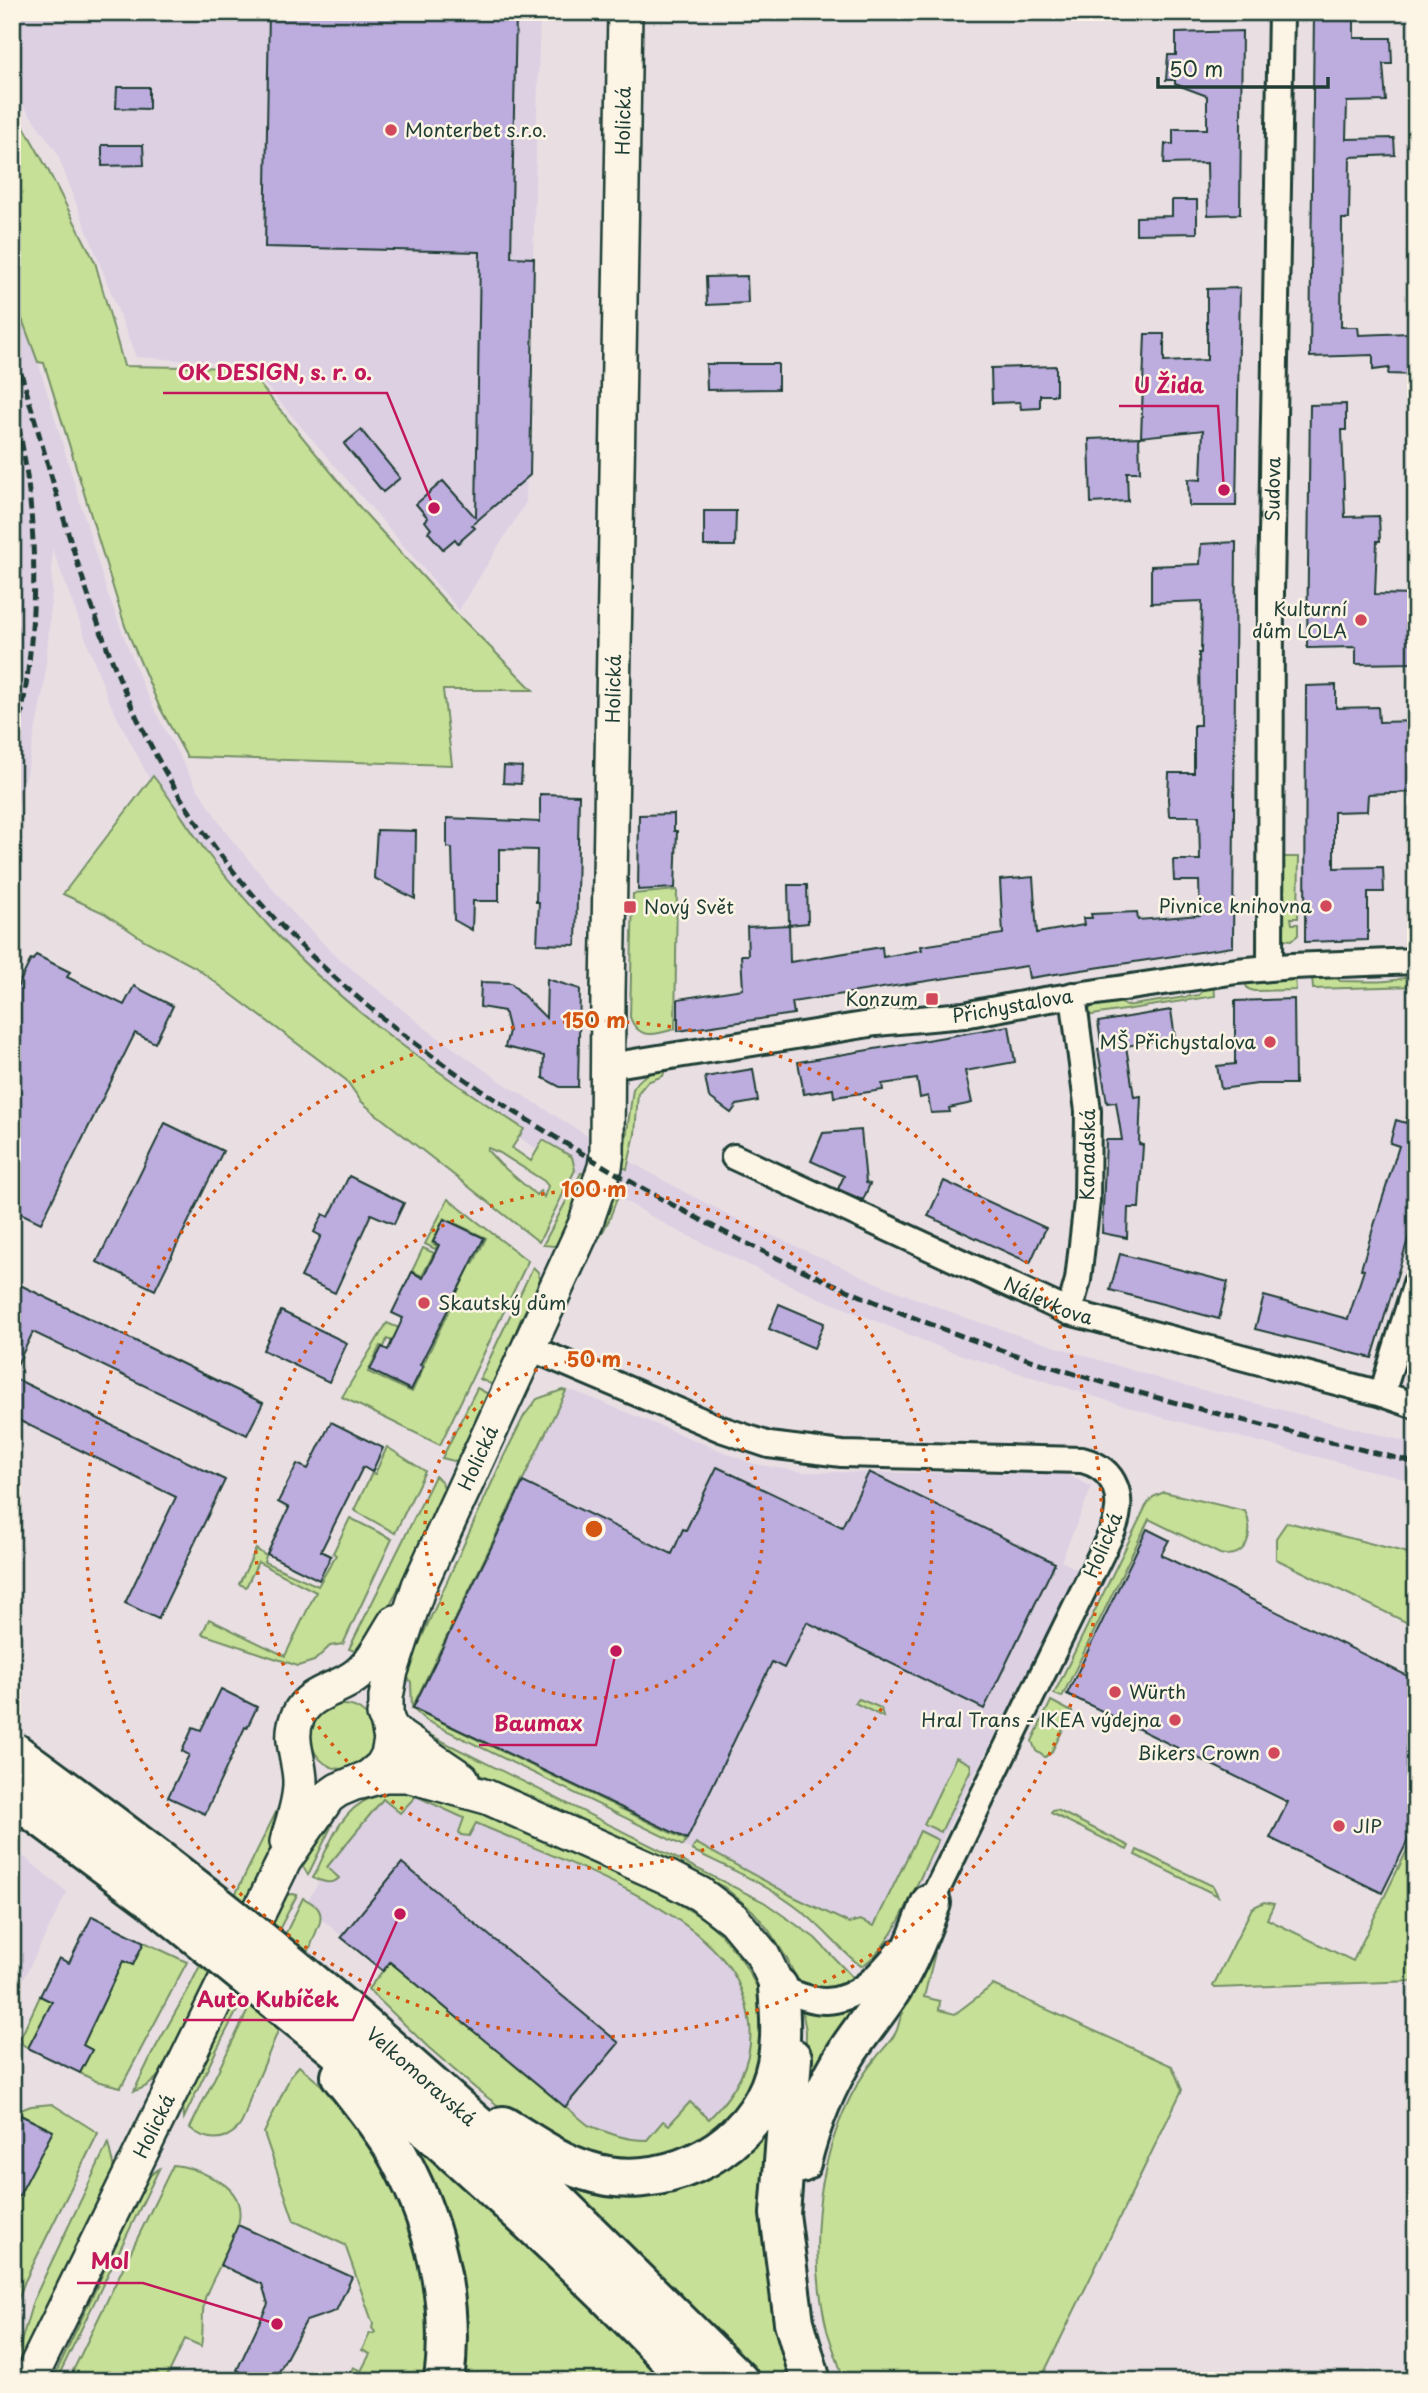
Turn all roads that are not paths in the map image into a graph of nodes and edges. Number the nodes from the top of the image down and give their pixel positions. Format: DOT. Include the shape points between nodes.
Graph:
graph roads {
  1 [pos="625,12"];
  2 [pos="1281,12"];
  3 [pos="1416,961"];
  4 [pos="1270,967"];
  5 [pos="1073,995"];
  6 [pos="608,1066"];
  7 [pos="734,1157"];
  8 [pos="1416,1283"];
  9 [pos="1069,1312"];
  10 [pos="528,1347"];
  11 [pos="1382,1394"];
  12 [pos="1416,1406"];
  13 [pos="426,1569"];
  14 [pos="325,1691"];
  15 [pos="388,1721"];
  16 [pos="12,1751"];
  17 [pos="295,1752"];
  18 [pos="356,1784"];
  19 [pos="12,1795"];
  20 [pos="487,1797"];
  21 [pos="277,1872"];
  22 [pos="931,1903"];
  23 [pos="778,1987"];
  24 [pos="340,2042"];
  25 [pos="419,2074"];
  26 [pos="787,2262"];
  27 [pos="29,2381"];
  28 [pos="444,2381"];
  29 [pos="691,2381"];
  30 [pos="739,2381"];
  31 [pos="811,2381"];
  1 -- 6 [label="street, Holická"];
  2 -- 4 [label="street, Sudova"];
  3 -- 4 [label="street, Přichystalova"];
  4 -- 5 [label="street, Přichystalova"];
  5 -- 6 [label="street, Přichystalova" via="954,1017 876,1023"];
  5 -- 9 [label="street, Kanadská" via="1088,1111 1087,1201 1078,1280"];
  6 -- 10 [label="street, Holická" via="606,1167"];
  7 -- 9 [label="street, Nálevkova"];
  8 -- 11 [label="street"];
  9 -- 11 [label="street, Nálevkova"];
  10 -- 13 [label="street, Holická"];
  10 -- 22 [label="street, Holická" via="762,1444 842,1454 1082,1460 1096,1464 1109,1476 1120,1506 1113,1530"];
  11 -- 12 [label="street, Nálevkova"];
  13 -- 14 [label="street, Holická" via="365,1667"];
  13 -- 15 [label="street, Holická" via="391,1671 385,1706"];
  14 -- 15 [label="street" via="345,1688 369,1695"];
  14 -- 17 [label="street, Holická" via="297,1716"];
  15 -- 18 [label="street, Holická" via="388,1755 376,1772"];
  15 -- 20 [label="street" via="400,1737"];
  16 -- 24 [label="main road, Velkomoravská, bridge" via="290,1964"];
  17 -- 18 [label="street" via="316,1779 336,1786"];
  17 -- 21 [label="street, Holická" via="299,1797"];
  18 -- 20 [label="street" via="385,1775 407,1775"];
  18 -- 21 [label="street, Holická" via="328,1797"];
  19 -- 24 [label="main road, Velkomoravská, bridge" via="277,2000"];
  20 -- 23 [label="street" via="706,1898 747,1934"];
  21 -- 27 [label="street, Holická"];
  22 -- 23 [label="street, Holická" via="886,1966 856,1991 826,2001"];
  22 -- 26 [label="main road" via="900,1974 848,2050 815,2113 800,2164"];
  23 -- 25 [label="main road" via="780,2047 762,2104 722,2148 654,2176 609,2176 579,2168 543,2151"];
  23 -- 26 [label="main road" via="792,2041 780,2197"];
  24 -- 25 [label="main road, Velkomoravská"];
  24 -- 28 [label="main road" via="420,2203 433,2239 446,2306"];
  24 -- 29 [label="main road, Velkomoravská"];
  25 -- 30 [label="main road, Velkomoravská" via="564,2206"];
  26 -- 31 [label="main road" via="794,2322"];
}
